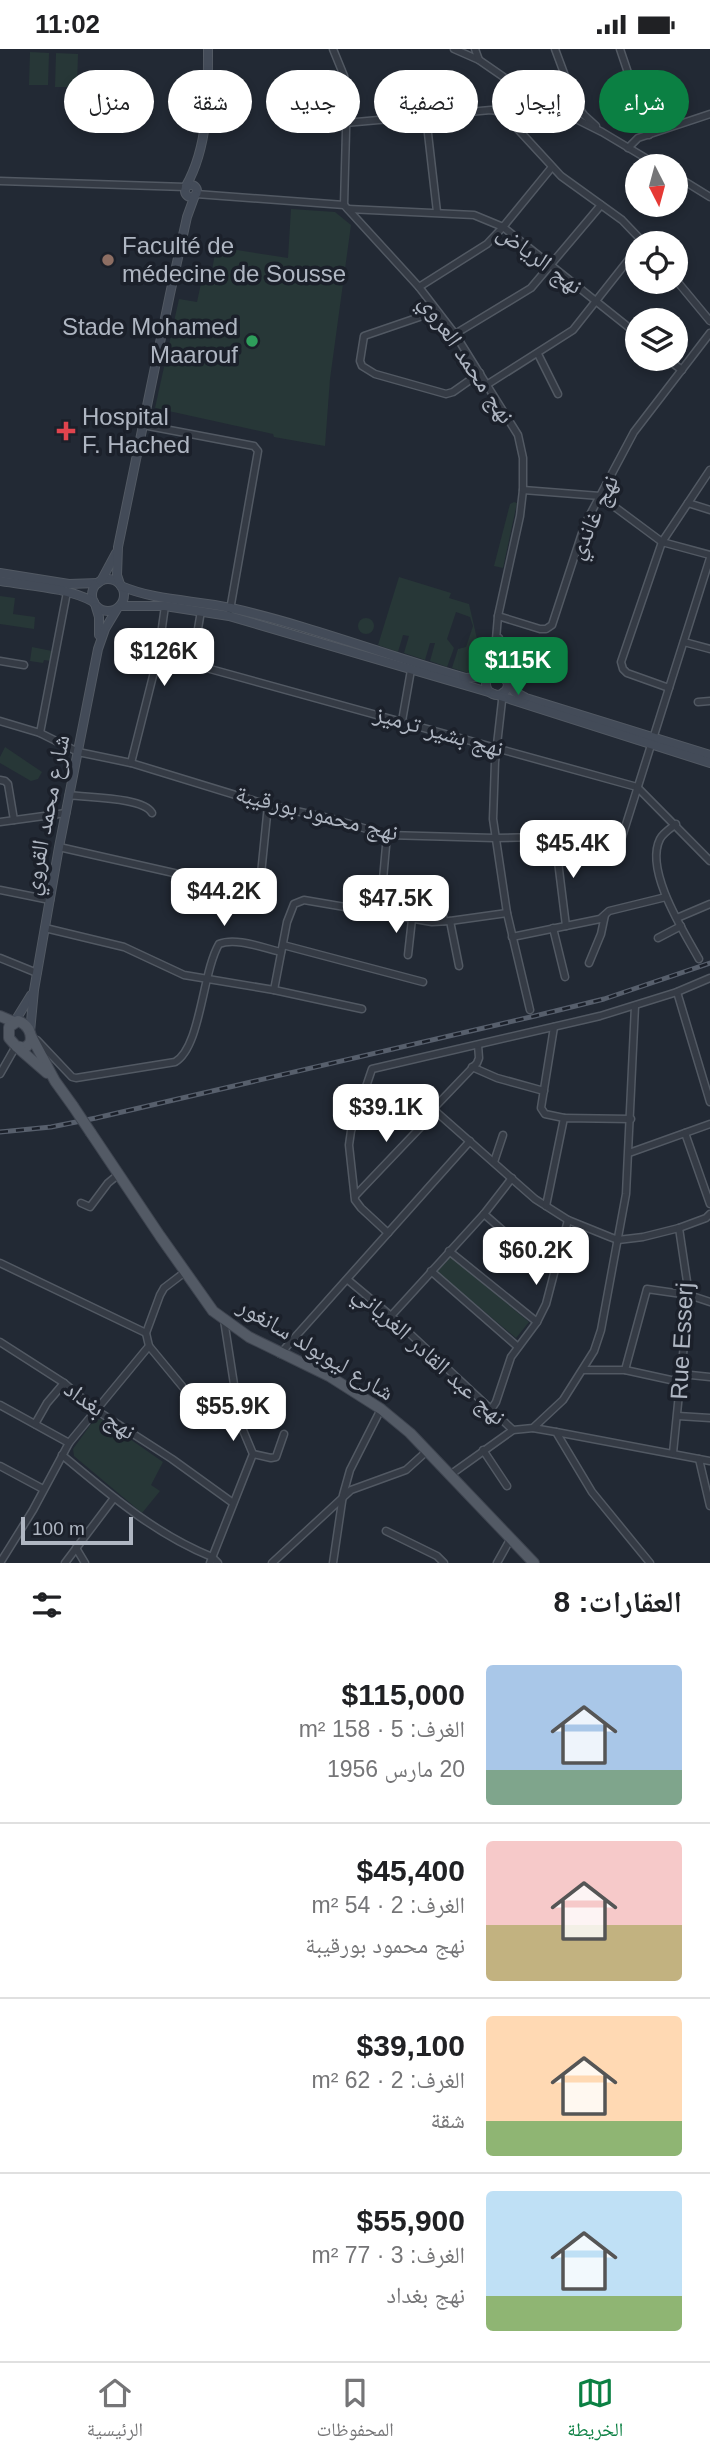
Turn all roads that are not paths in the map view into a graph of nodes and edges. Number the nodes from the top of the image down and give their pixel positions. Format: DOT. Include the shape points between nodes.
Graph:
graph roads {
  1 [pos="208,49"];
  2 [pos="333,49"];
  3 [pos="454,49"];
  4 [pos="475,49"];
  5 [pos="555,49"];
  6 [pos="620,49"];
  7 [pos="479,60"];
  8 [pos="341,70"];
  9 [pos="494,70"];
  10 [pos="563,70"];
  11 [pos="478,111"];
  12 [pos="710,114"];
  13 [pos="585,116"];
  14 [pos="599,129"];
  15 [pos="345,133"];
  16 [pos="428,133"];
  17 [pos="604,133"];
  18 [pos="649,135"];
  19 [pos="628,148"];
  20 [pos="638,154"];
  21 [pos="552,167"];
  22 [pos="0,181"];
  23 [pos="688,183"];
  24 [pos="191,191"];
  25 [pos="710,197"];
  26 [pos="601,205"];
  27 [pos="346,207"];
  28 [pos="437,212"];
  29 [pos="503,227"];
  30 [pos="632,231"];
  31 [pos="552,265"];
  32 [pos="625,265"];
  33 [pos="419,287"];
  34 [pos="688,294"];
  35 [pos="597,302"];
  36 [pos="437,311"];
  37 [pos="710,321"];
  38 [pos="625,324"];
  39 [pos="710,333"];
  40 [pos="455,334"];
  41 [pos="538,354"];
  42 [pos="688,361"];
  43 [pos="680,371"];
  44 [pos="480,373"];
  45 [pos="488,384"];
  46 [pos="558,394"];
  47 [pos="143,425"];
  48 [pos="710,470"];
  49 [pos="523,491"];
  50 [pos="600,496"];
  51 [pos="688,503"];
  52 [pos="710,510"];
  53 [pos="662,542"];
  54 [pos="118,547"];
  55 [pos="710,557"];
  56 [pos="0,573"];
  57 [pos="0,581"];
  58 [pos="100,582"];
  59 [pos="120,585"];
  60 [pos="67,592"];
  61 [pos="95,603"];
  62 [pos="165,606"];
  63 [pos="119,607"];
  64 [pos="201,611"];
  65 [pos="230,612"];
  66 [pos="498,616"];
  67 [pos="498,629"];
  68 [pos="684,642"];
  69 [pos="98,649"];
  70 [pos="710,649"];
  71 [pos="158,656"];
  72 [pos="0,661"];
  73 [pos="192,664"];
  74 [pos="24,665"];
  75 [pos="411,670"];
  76 [pos="491,675"];
  77 [pos="507,681"];
  78 [pos="669,688"];
  79 [pos="498,694"];
  80 [pos="710,701"];
  81 [pos="698,702"];
  82 [pos="402,720"];
  83 [pos="0,721"];
  84 [pos="40,733"];
  85 [pos="652,741"];
  86 [pos="497,748"];
  87 [pos="78,752"];
  88 [pos="710,755"];
  89 [pos="131,763"];
  90 [pos="710,763"];
  91 [pos="0,780"];
  92 [pos="637,787"];
  93 [pos="69,795"];
  94 [pos="268,805"];
  95 [pos="66,813"];
  96 [pos="152,814"];
  97 [pos="14,820"];
  98 [pos="0,822"];
  99 [pos="676,824"];
  100 [pos="387,835"];
  101 [pos="555,837"];
  102 [pos="495,838"];
  103 [pos="59,847"];
  104 [pos="710,861"];
  105 [pos="382,889"];
  106 [pos="0,890"];
  107 [pos="666,897"];
  108 [pos="50,900"];
  109 [pos="710,904"];
  110 [pos="380,913"];
  111 [pos="507,913"];
  112 [pos="605,915"];
  113 [pos="677,918"];
  114 [pos="412,919"];
  115 [pos="447,921"];
  116 [pos="566,926"];
  117 [pos="681,926"];
  118 [pos="45,928"];
  119 [pos="553,928"];
  120 [pos="512,937"];
  121 [pos="658,938"];
  122 [pos="282,948"];
  123 [pos="408,955"];
  124 [pos="0,958"];
  125 [pos="699,959"];
  126 [pos="589,963"];
  127 [pos="458,966"];
  128 [pos="37,973"];
  129 [pos="565,977"];
  130 [pos="710,978"];
  131 [pos="207,980"];
  132 [pos="423,982"];
  133 [pos="34,989"];
  134 [pos="274,990"];
  135 [pos="677,992"];
  136 [pos="635,1006"];
  137 [pos="362,1009"];
  138 [pos="530,1010"];
  139 [pos="0,1017"];
  140 [pos="14,1021"];
  141 [pos="554,1027"];
  142 [pos="0,1033"];
  143 [pos="31,1034"];
  144 [pos="14,1045"];
  145 [pos="478,1045"];
  146 [pos="472,1067"];
  147 [pos="0,1074"];
  148 [pos="55,1081"];
  149 [pos="544,1091"];
  150 [pos="363,1092"];
  151 [pos="710,1102"];
  152 [pos="435,1110"];
  153 [pos="564,1118"];
  154 [pos="631,1119"];
  155 [pos="710,1124"];
  156 [pos="685,1133"];
  157 [pos="503,1135"];
  158 [pos="470,1141"];
  159 [pos="629,1153"];
  160 [pos="494,1162"];
  161 [pos="118,1174"];
  162 [pos="512,1178"];
  163 [pos="355,1196"];
  164 [pos="81,1203"];
  165 [pos="710,1204"];
  166 [pos="545,1206"];
  167 [pos="484,1214"];
  168 [pos="710,1214"];
  169 [pos="568,1220"];
  170 [pos="679,1228"];
  171 [pos="388,1233"];
  172 [pos="618,1240"];
  173 [pos="449,1251"];
  174 [pos="556,1261"];
  175 [pos="0,1263"];
  176 [pos="431,1271"];
  177 [pos="185,1272"];
  178 [pos="348,1280"];
  179 [pos="689,1295"];
  180 [pos="710,1302"];
  181 [pos="391,1316"];
  182 [pos="224,1320"];
  183 [pos="537,1322"];
  184 [pos="146,1332"];
  185 [pos="0,1342"];
  186 [pos="149,1346"];
  187 [pos="518,1347"];
  188 [pos="280,1354"];
  189 [pos="583,1370"];
  190 [pos="625,1370"];
  191 [pos="681,1374"];
  192 [pos="710,1377"];
  193 [pos="64,1383"];
  194 [pos="680,1383"];
  195 [pos="237,1399"];
  196 [pos="0,1405"];
  197 [pos="492,1408"];
  198 [pos="96,1409"];
  199 [pos="381,1409"];
  200 [pos="678,1416"];
  201 [pos="710,1418"];
  202 [pos="35,1424"];
  203 [pos="533,1428"];
  204 [pos="513,1430"];
  205 [pos="556,1432"];
  206 [pos="284,1434"];
  207 [pos="69,1443"];
  208 [pos="483,1450"];
  209 [pos="427,1451"];
  210 [pos="253,1454"];
  211 [pos="673,1454"];
  212 [pos="62,1455"];
  213 [pos="699,1459"];
  214 [pos="710,1461"];
  215 [pos="0,1466"];
  216 [pos="450,1475"];
  217 [pos="507,1486"];
  218 [pos="43,1489"];
  219 [pos="343,1495"];
  220 [pos="114,1498"];
  221 [pos="233,1503"];
  222 [pos="710,1506"];
  223 [pos="386,1531"];
  224 [pos="510,1538"];
  225 [pos="76,1548"];
  226 [pos="214,1561"];
  227 [pos="0,1563"];
  228 [pos="65,1563"];
  229 [pos="85,1563"];
  230 [pos="272,1563"];
  231 [pos="333,1563"];
  232 [pos="444,1563"];
  233 [pos="497,1563"];
  234 [pos="534,1563"];
  235 [pos="650,1563"];
  1 -- 24 [label="main road, شارع محمد القروي" via="207,111"];
  2 -- 8 [label="street"];
  3 -- 7 [label="street"];
  4 -- 7 [label="street"];
  5 -- 10 [label="street"];
  6 -- 18 [label="street"];
  7 -- 9 [label="street"];
  11 -- 21 [label="street" via="502,112"];
  12 -- 18 [label="street"];
  13 -- 14 [label="street"];
  15 -- 27 [label="street"];
  16 -- 28 [label="street"];
  17 -- 19 [label="street"];
  18 -- 19 [label="street"];
  19 -- 20 [label="street"];
  21 -- 26 [label="street"];
  21 -- 29 [label="street"];
  22 -- 24 [label="street" via="154,185"];
  23 -- 25 [label="street"];
  24 -- 27 [label="street"];
  24 -- 47 [label="main road, شارع محمد القروي"];
  26 -- 30 [label="street"];
  26 -- 31 [label="street"];
  27 -- 28 [label="street, نهج الرياض"];
  27 -- 33 [label="street, نهج محمد العروي"];
  28 -- 29 [label="street, نهج الرياض" via="480,216"];
  29 -- 31 [label="street, نهج الرياض"];
  29 -- 33 [label="street" via="475,253"];
  31 -- 35 [label="street, نهج الرياض"];
  31 -- 40 [label="street" via="527,292"];
  32 -- 35 [label="street"];
  33 -- 36 [label="street, نهج محمد العروي"];
  34 -- 37 [label="street"];
  35 -- 38 [label="street, نهج الرياض"];
  35 -- 41 [label="street" via="573,330"];
  36 -- 40 [label="street, نهج محمد العروي"];
  36 -- 44 [label="street" via="364,336 362,366 446,394"];
  39 -- 42 [label="street, نهج غاندي"];
  40 -- 44 [label="street, نهج محمد العروي"];
  41 -- 45 [label="street"];
  41 -- 46 [label="street"];
  43 -- 50 [label="street, نهج غاندي" via="634,432"];
  44 -- 45 [label="street, نهج محمد العروي"];
  45 -- 49 [label="street, نهج محمد العروي" via="518,435"];
  47 -- 54 [label="main road, شارع محمد القروي"];
  47 -- 65 [label="street" via="254,446 258,451"];
  48 -- 51 [label="street"];
  49 -- 50 [label="street"];
  49 -- 66 [label="street, نهج محمد العروي"];
  50 -- 53 [label="street"];
  50 -- 66 [label="street, نهج غاندي" via="577,543 552,625 540,629"];
  51 -- 52 [label="street"];
  51 -- 53 [label="street"];
  53 -- 55 [label="street"];
  53 -- 78 [label="street" via="621,662 627,673"];
  54 -- 58 [label="main road, شارع محمد القروي"];
  54 -- 59 [label="main road, شارع محمد القروي"];
  55 -- 68 [label="street, نهج محمود بورقيبة"];
  56 -- 58 [label="main road" via="69,584"];
  57 -- 60 [label="main road"];
  58 -- 59 [label="main road" via="111,579"];
  58 -- 61 [label="main road, شارع محمد القروي" via="93,591"];
  59 -- 63 [label="main road, شارع محمد القروي" via="124,596"];
  59 -- 65 [label="main road"];
  60 -- 61 [label="main road"];
  60 -- 84 [label="street"];
  61 -- 63 [label="main road" via="103,610"];
  61 -- 69 [label="main road, شارع محمد القروي"];
  62 -- 63 [label="main road"];
  62 -- 64 [label="main road"];
  62 -- 71 [label="street"];
  63 -- 69 [label="main road, شارع محمد القروي"];
  64 -- 65 [label="main road"];
  64 -- 73 [label="street"];
  65 -- 75 [label="main road"];
  65 -- 76 [label="main road" via="466,678"];
  66 -- 67 [label="street, نهج محمد العروي"];
  67 -- 76 [label="street, نهج محمد العروي"];
  67 -- 77 [label="street"];
  68 -- 70 [label="street"];
  68 -- 78 [label="street, نهج محمود بورقيبة"];
  69 -- 87 [label="main road, شارع محمد القروي"];
  71 -- 73 [label="street, نهج بشير ترميز"];
  71 -- 89 [label="street"];
  72 -- 74 [label="street"];
  73 -- 82 [label="street, نهج بشير ترميز"];
  75 -- 79 [label="main road"];
  75 -- 82 [label="street"];
  76 -- 77 [label="main road" via="499,673"];
  76 -- 79 [label="main road" via="486,685"];
  77 -- 79 [label="main road"];
  77 -- 85 [label="main road" via="526,698"];
  78 -- 85 [label="street, نهج محمود بورقيبة"];
  79 -- 85 [label="main road"];
  79 -- 86 [label="street"];
  80 -- 81 [label="street"];
  82 -- 86 [label="street, نهج بشير ترميز"];
  83 -- 84 [label="street, نهج محمود بورقيبة"];
  84 -- 87 [label="street, نهج محمود بورقيبة"];
  85 -- 88 [label="main road"];
  85 -- 90 [label="main road"];
  85 -- 92 [label="street, نهج محمود بورقيبة"];
  86 -- 92 [label="street, نهج بشير ترميز"];
  86 -- 102 [label="street"];
  87 -- 89 [label="street, نهج محمود بورقيبة"];
  87 -- 93 [label="main road, شارع محمد القروي"];
  89 -- 94 [label="street, نهج محمود بورقيبة"];
  91 -- 97 [label="street" via="8,784"];
  92 -- 99 [label="street, نهج بشير ترميز"];
  92 -- 101 [label="street, نهج محمود بورقيبة" via="618,841"];
  93 -- 95 [label="main road, شارع محمد القروي"];
  93 -- 96 [label="street" via="129,801"];
  94 -- 100 [label="street, نهج محمود بورقيبة"];
  94 -- 103 [label="street" via="260,884 249,890"];
  95 -- 97 [label="street"];
  95 -- 103 [label="main road, شارع محمد القروي"];
  97 -- 98 [label="street"];
  99 -- 104 [label="street, نهج بشير ترميز"];
  99 -- 107 [label="street" via="660,837 658,847"];
  100 -- 102 [label="street, نهج محمود بورقيبة"];
  100 -- 105 [label="street"];
  101 -- 102 [label="street, نهج محمود بورقيبة"];
  101 -- 116 [label="street"];
  102 -- 111 [label="street"];
  103 -- 108 [label="main road, شارع محمد القروي"];
  105 -- 110 [label="street"];
  105 -- 115 [label="street" via="440,899"];
  106 -- 108 [label="street"];
  107 -- 112 [label="street"];
  107 -- 113 [label="street"];
  108 -- 118 [label="main road, شارع محمد القروي"];
  109 -- 113 [label="street"];
  110 -- 114 [label="street"];
  110 -- 122 [label="street" via="299,901 290,911"];
  111 -- 115 [label="street"];
  111 -- 120 [label="street"];
  112 -- 116 [label="street"];
  112 -- 126 [label="street"];
  113 -- 117 [label="street"];
  114 -- 115 [label="street"];
  114 -- 123 [label="street"];
  115 -- 127 [label="street"];
  116 -- 119 [label="street"];
  117 -- 121 [label="street"];
  117 -- 125 [label="street"];
  118 -- 128 [label="main road, شارع محمد القروي"];
  118 -- 131 [label="street" via="114,944 184,975"];
  119 -- 120 [label="street"];
  119 -- 129 [label="street"];
  120 -- 138 [label="street"];
  122 -- 131 [label="street" via="223,942"];
  122 -- 132 [label="street"];
  122 -- 134 [label="street"];
  124 -- 128 [label="street"];
  128 -- 133 [label="main road, شارع محمد القروي"];
  130 -- 135 [label="street"];
  131 -- 134 [label="street"];
  131 -- 143 [label="street" via="186,1053 170,1064 72,1077"];
  133 -- 140 [label="main road, شارع محمد القروي"];
  133 -- 143 [label="main road, شارع محمد القروي"];
  134 -- 137 [label="street"];
  135 -- 136 [label="street"];
  135 -- 151 [label="street"];
  136 -- 141 [label="street"];
  136 -- 154 [label="street"];
  139 -- 140 [label="main road, شارع ليوبولد سانغور"];
  140 -- 143 [label="main road, شارع ليوبولد سانغور" via="24,1024"];
  140 -- 144 [label="main road" via="9,1027"];
  141 -- 145 [label="street"];
  141 -- 149 [label="street"];
  142 -- 144 [label="main road, شارع ليوبولد سانغور"];
  143 -- 144 [label="main road" via="28,1046"];
  143 -- 148 [label="main road, شارع ليوبولد سانغور"];
  144 -- 147 [label="street"];
  144 -- 148 [label="main road, شارع ليوبولد سانغور"];
  145 -- 146 [label="street" via="479,1058"];
  145 -- 150 [label="street" via="375,1067"];
  146 -- 149 [label="street"];
  146 -- 152 [label="street"];
  148 -- 161 [label="main road, شارع ليوبولد سانغور, bridge"];
  149 -- 153 [label="street" via="543,1113"];
  150 -- 152 [label="street"];
  150 -- 163 [label="street" via="350,1138"];
  152 -- 158 [label="street"];
  152 -- 163 [label="street"];
  153 -- 154 [label="street"];
  153 -- 166 [label="street"];
  154 -- 159 [label="street"];
  155 -- 156 [label="street"];
  156 -- 159 [label="street"];
  156 -- 165 [label="street"];
  157 -- 160 [label="street"];
  158 -- 160 [label="street"];
  158 -- 171 [label="street"];
  159 -- 172 [label="street"];
  160 -- 162 [label="street"];
  161 -- 164 [label="street" via="90,1207"];
  161 -- 177 [label="main road, شارع ليوبولد سانغور"];
  162 -- 166 [label="street"];
  162 -- 167 [label="street"];
  163 -- 171 [label="street" via="360,1208"];
  166 -- 169 [label="street"];
  167 -- 173 [label="street"];
  167 -- 174 [label="street" via="530,1254"];
  168 -- 170 [label="street"];
  169 -- 172 [label="street"];
  169 -- 174 [label="street"];
  170 -- 172 [label="street"];
  170 -- 179 [label="street, Rue Esserj"];
  171 -- 178 [label="street"];
  172 -- 189 [label="street" via="598,1340"];
  173 -- 176 [label="street"];
  173 -- 183 [label="street"];
  174 -- 183 [label="street"];
  175 -- 184 [label="street"];
  176 -- 181 [label="street"];
  176 -- 187 [label="street"];
  177 -- 182 [label="main road, شارع ليوبولد سانغور"];
  177 -- 184 [label="street" via="164,1288"];
  178 -- 181 [label="street, نهج عبد القادر الغرياني"];
  178 -- 188 [label="street"];
  179 -- 180 [label="street"];
  179 -- 190 [label="street" via="647,1289"];
  179 -- 191 [label="street, Rue Esserj"];
  181 -- 197 [label="street, نهج عبد القادر الغرياني"];
  182 -- 188 [label="main road, شارع ليوبولد سانغور"];
  182 -- 195 [label="street"];
  183 -- 187 [label="street"];
  184 -- 186 [label="street"];
  185 -- 193 [label="street, نهج بغداد"];
  186 -- 195 [label="street" via="204,1407"];
  186 -- 198 [label="street"];
  187 -- 197 [label="street"];
  188 -- 199 [label="main road, شارع ليوبولد سانغور" via="354,1390"];
  189 -- 190 [label="street"];
  189 -- 203 [label="street" via="563,1400"];
  190 -- 194 [label="street"];
  191 -- 192 [label="street"];
  191 -- 194 [label="street, Rue Esserj"];
  193 -- 198 [label="street, نهج بغداد"];
  193 -- 202 [label="street"];
  194 -- 200 [label="street, Rue Esserj"];
  195 -- 210 [label="street" via="243,1433"];
  196 -- 202 [label="street"];
  197 -- 204 [label="street, نهج عبد القادر الغرياني"];
  198 -- 207 [label="street"];
  198 -- 221 [label="street, نهج بغداد"];
  199 -- 209 [label="main road, شارع ليوبولد سانغور"];
  199 -- 219 [label="street" via="350,1470"];
  200 -- 201 [label="street"];
  200 -- 211 [label="street, Rue Esserj"];
  202 -- 207 [label="street"];
  203 -- 204 [label="street"];
  203 -- 205 [label="street"];
  204 -- 208 [label="street"];
  205 -- 211 [label="street"];
  205 -- 235 [label="street" via="592,1492"];
  206 -- 210 [label="street" via="274,1458"];
  207 -- 212 [label="street"];
  208 -- 216 [label="street"];
  208 -- 217 [label="street"];
  209 -- 216 [label="main road, شارع ليوبولد سانغور"];
  209 -- 219 [label="street" via="407,1470"];
  210 -- 221 [label="street"];
  211 -- 213 [label="street"];
  212 -- 218 [label="street"];
  212 -- 220 [label="street"];
  213 -- 214 [label="street"];
  213 -- 222 [label="street"];
  215 -- 218 [label="street"];
  216 -- 224 [label="main road, شارع ليوبولد سانغور"];
  218 -- 227 [label="street"];
  219 -- 230 [label="street"];
  219 -- 231 [label="street"];
  220 -- 225 [label="street"];
  220 -- 226 [label="street" via="157,1530"];
  221 -- 226 [label="street"];
  223 -- 232 [label="street"];
  224 -- 233 [label="street"];
  224 -- 234 [label="main road, شارع ليوبولد سانغور"];
  225 -- 228 [label="street"];
  225 -- 229 [label="street"];
}
